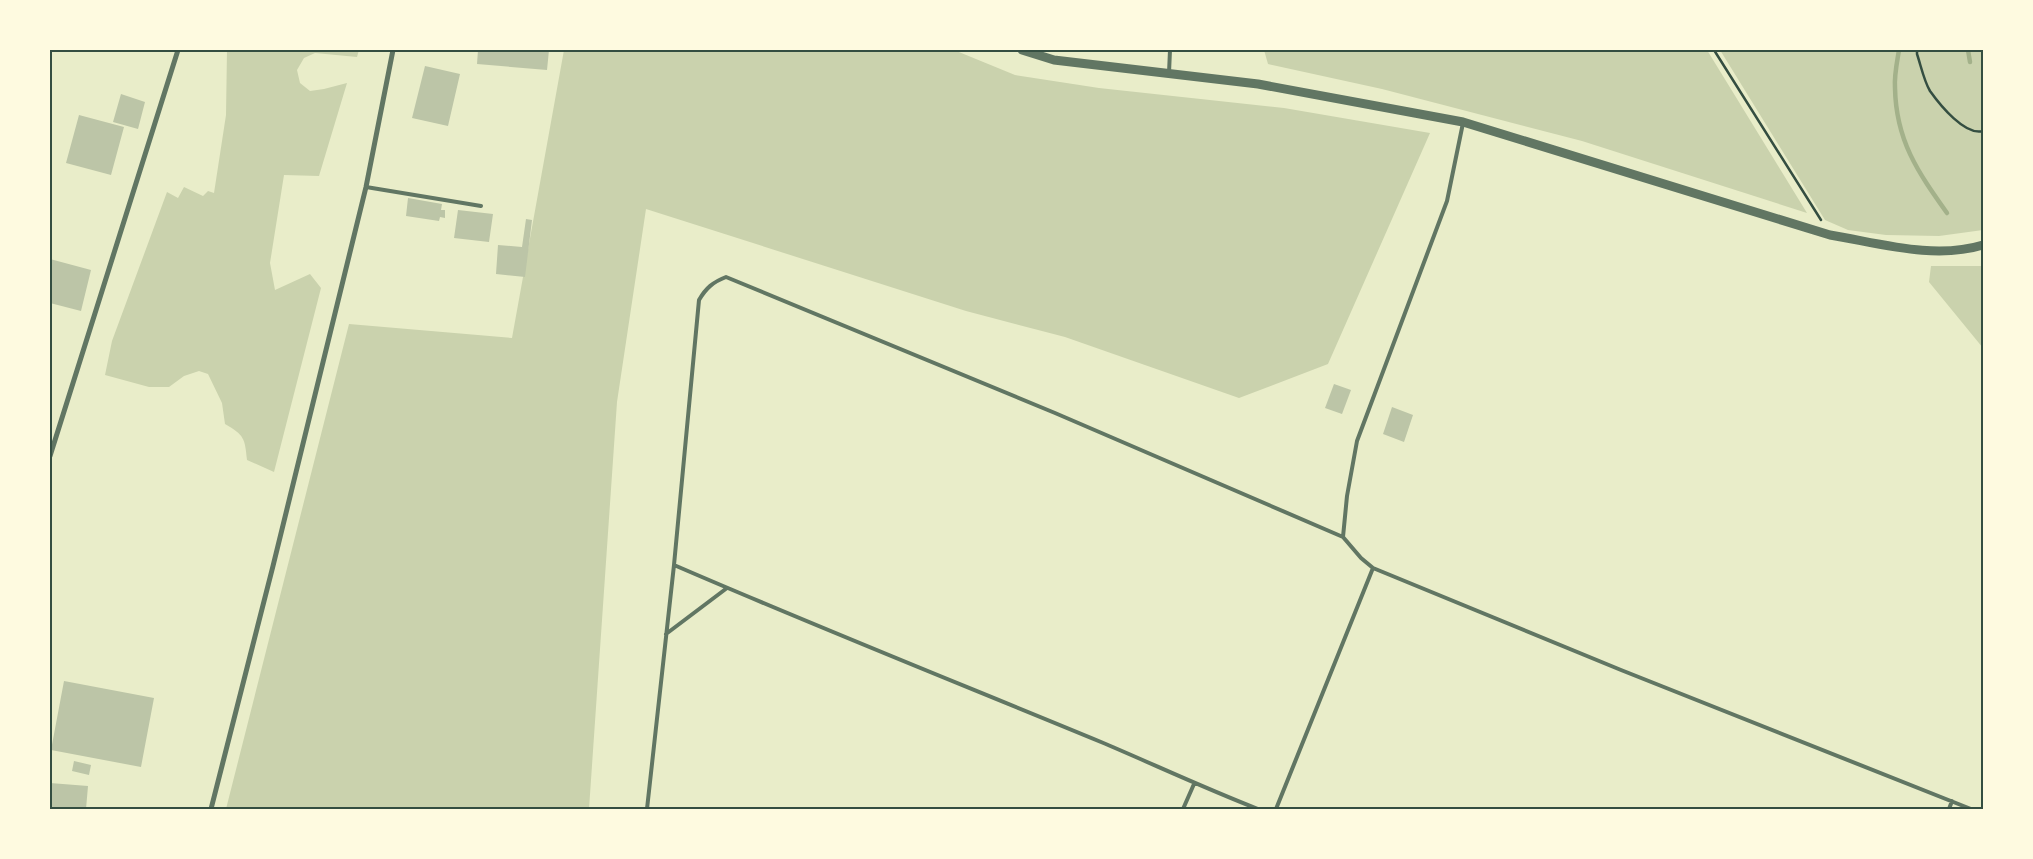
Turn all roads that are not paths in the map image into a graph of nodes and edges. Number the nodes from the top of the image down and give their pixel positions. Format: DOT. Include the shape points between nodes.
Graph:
graph roads {
  1 [pos="178,50"];
  2 [pos="393,50"];
  3 [pos="1022,50"];
  4 [pos="1170,50"];
  5 [pos="1169,73"];
  6 [pos="1463,122"];
  7 [pos="366,187"];
  8 [pos="481,206"];
  9 [pos="1983,245"];
  10 [pos="50,456"];
  11 [pos="1343,537"];
  12 [pos="674,565"];
  13 [pos="1373,568"];
  14 [pos="727,588"];
  15 [pos="666,634"];
  16 [pos="1194,784"];
  17 [pos="1952,801"];
  18 [pos="210,809"];
  19 [pos="647,809"];
  20 [pos="1183,809"];
  21 [pos="1258,809"];
  22 [pos="1276,809"];
  23 [pos="1949,809"];
  24 [pos="1971,809"];
  1 -- 10 [label="street"];
  2 -- 7 [label="street"];
  3 -- 5 [label="street" via="1054,60"];
  4 -- 5 [label="lane"];
  5 -- 6 [label="street" via="1258,84"];
  6 -- 9 [label="street" via="1830,235 1890,247 1926,250 1969,250"];
  6 -- 11 [label="lane" via="1447,201 1357,442"];
  7 -- 8 [label="lane"];
  7 -- 18 [label="street"];
  11 -- 12 [label="lane" via="1055,413 726,278 716,280 698,300"];
  11 -- 13 [label="lane"];
  12 -- 14 [label="lane"];
  12 -- 15 [label="lane"];
  13 -- 17 [label="lane"];
  13 -- 22 [label="lane"];
  14 -- 15 [label="lane"];
  14 -- 16 [label="lane" via="1103,743"];
  15 -- 19 [label="lane"];
  16 -- 20 [label="lane"];
  16 -- 21 [label="lane"];
  17 -- 23 [label="lane"];
  17 -- 24 [label="lane"];
}
